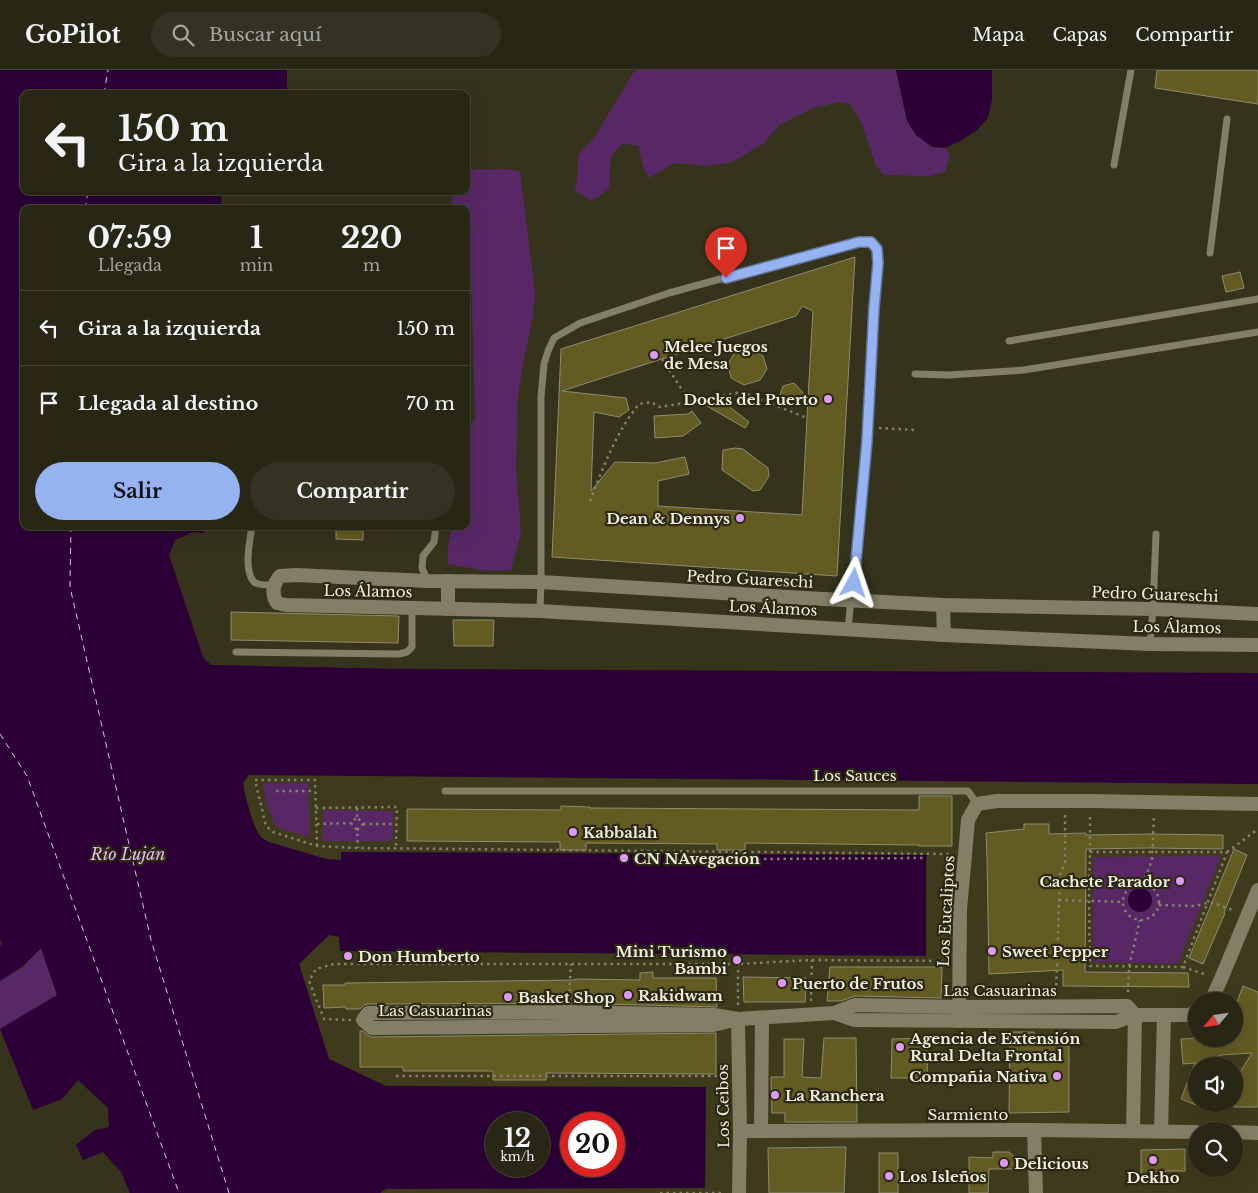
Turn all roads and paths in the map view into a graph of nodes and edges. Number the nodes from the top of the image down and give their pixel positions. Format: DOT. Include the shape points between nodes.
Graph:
graph roads {
  1 [pos="1131,70"];
  2 [pos="1227,119"];
  3 [pos="1114,165"];
  4 [pos="1210,253"];
  5 [pos="1258,299"];
  6 [pos="1258,332"];
  7 [pos="1009,341"];
  8 [pos="662,359"];
  9 [pos="915,374"];
  10 [pos="690,402"];
  11 [pos="807,418"];
  12 [pos="867,427"];
  13 [pos="914,430"];
  14 [pos="590,501"];
  15 [pos="251,530"];
  16 [pos="436,530"];
  17 [pos="1156,534"];
  18 [pos="448,580"];
  19 [pos="428,581"];
  20 [pos="541,582"];
  21 [pos="274,585"];
  22 [pos="852,600"];
  23 [pos="943,605"];
  24 [pos="412,608"];
  25 [pos="448,609"];
  26 [pos="1153,609"];
  27 [pos="540,611"];
  28 [pos="1258,614"];
  29 [pos="848,629"];
  30 [pos="944,635"];
  31 [pos="1150,644"];
  32 [pos="1258,645"];
  33 [pos="236,652"];
  34 [pos="276,791"];
  35 [pos="315,791"];
  36 [pos="445,791"];
  37 [pos="1090,801"];
  38 [pos="1065,802"];
  39 [pos="1154,802"];
  40 [pos="977,804"];
  41 [pos="1258,804"];
  42 [pos="357,807"];
  43 [pos="316,808"];
  44 [pos="357,818"];
  45 [pos="351,823"];
  46 [pos="317,824"];
  47 [pos="364,824"];
  48 [pos="396,824"];
  49 [pos="1258,829"];
  50 [pos="357,830"];
  51 [pos="317,846"];
  52 [pos="358,848"];
  53 [pos="396,848"];
  54 [pos="1090,852"];
  55 [pos="1227,852"];
  56 [pos="1153,853"];
  57 [pos="965,855"];
  58 [pos="926,858"];
  59 [pos="764,859"];
  60 [pos="1142,884"];
  61 [pos="1258,890"];
  62 [pos="1059,900"];
  63 [pos="1089,900"];
  64 [pos="1124,902"];
  65 [pos="1206,903"];
  66 [pos="1159,905"];
  67 [pos="1248,915"];
  68 [pos="1140,920"];
  69 [pos="812,960"];
  70 [pos="960,961"];
  71 [pos="570,964"];
  72 [pos="738,964"];
  73 [pos="1129,966"];
  74 [pos="1183,967"];
  75 [pos="1222,979"];
  76 [pos="1216,992"];
  77 [pos="1056,1006"];
  78 [pos="1131,1010"];
  79 [pos="569,1012"];
  80 [pos="810,1014"];
  81 [pos="959,1014"];
  82 [pos="1164,1015"];
  83 [pos="1188,1015"];
  84 [pos="762,1018"];
  85 [pos="363,1020"];
  86 [pos="738,1020"];
  87 [pos="396,1076"];
  88 [pos="739,1076"];
  89 [pos="1034,1130"];
  90 [pos="740,1131"];
  91 [pos="761,1131"];
  92 [pos="1133,1131"];
  93 [pos="1161,1131"];
  94 [pos="1188,1132"];
  95 [pos="1243,1132"];
  96 [pos="1258,1133"];
  97 [pos="660,1193"];
  98 [pos="739,1193"];
  99 [pos="1036,1193"];
  1 -- 3 [label="lane"];
  2 -- 4 [label="lane"];
  5 -- 7 [label="lane"];
  6 -- 9 [label="lane" via="1024,370"];
  8 -- 10 [label="path"];
  10 -- 11 [label="path" via="742,392"];
  10 -- 14 [label="path" via="660,407 651,402 639,404 610,453"];
  12 -- 13 [label="path"];
  12 -- 20 [label="lane" via="878,263 877,249 871,242 859,242 669,293 580,323 554,338 544,364 541,397"];
  12 -- 22 [label="lane"];
  15 -- 21 [label="lane" via="247,556 250,574 260,584"];
  16 -- 19 [label="lane" via="434,542 423,556 422,568"];
  17 -- 26 [label="lane"];
  18 -- 19 [label="street, Pedro Guareschi"];
  18 -- 20 [label="street, Pedro Guareschi"];
  18 -- 25 [label="street"];
  19 -- 21 [label="street, Pedro Guareschi" via="296,575 280,576"];
  20 -- 22 [label="street, Pedro Guareschi"];
  20 -- 27 [label="lane"];
  21 -- 24 [label="street, Los Álamos" via="276,603 286,605"];
  22 -- 23 [label="street, Pedro Guareschi"];
  22 -- 29 [label="lane"];
  23 -- 26 [label="street, Pedro Guareschi"];
  23 -- 30 [label="street"];
  24 -- 25 [label="street, Los Álamos"];
  24 -- 33 [label="lane" via="412,647 407,652"];
  25 -- 27 [label="street, Los Álamos"];
  26 -- 28 [label="street, Pedro Guareschi"];
  26 -- 31 [label="lane"];
  27 -- 29 [label="street, Los Álamos"];
  29 -- 30 [label="street, Los Álamos"];
  30 -- 31 [label="street, Los Álamos"];
  31 -- 32 [label="street, Los Álamos"];
  34 -- 35 [label="path"];
  35 -- 43 [label="path"];
  35 -- 51 [label="path" via="315,780 256,780 269,830"];
  36 -- 40 [label="lane, Los Sauces" via="968,791"];
  37 -- 38 [label="street"];
  37 -- 39 [label="street"];
  37 -- 54 [label="path"];
  38 -- 40 [label="street" via="997,801"];
  38 -- 62 [label="path" via="1065,863 1060,875"];
  39 -- 41 [label="street"];
  39 -- 56 [label="path"];
  40 -- 57 [label="street, Los Eucaliptos" via="968,820"];
  42 -- 43 [label="path"];
  42 -- 44 [label="path"];
  42 -- 48 [label="path" via="396,807"];
  43 -- 46 [label="path"];
  44 -- 45 [label="path"];
  44 -- 47 [label="path"];
  45 -- 46 [label="path"];
  45 -- 50 [label="path"];
  46 -- 51 [label="path"];
  47 -- 48 [label="path"];
  47 -- 50 [label="path"];
  48 -- 53 [label="path"];
  49 -- 55 [label="path"];
  50 -- 52 [label="path"];
  51 -- 52 [label="path"];
  52 -- 53 [label="path"];
  53 -- 57 [label="path"];
  54 -- 56 [label="path"];
  54 -- 63 [label="path"];
  55 -- 56 [label="path"];
  55 -- 65 [label="path"];
  56 -- 60 [label="path"];
  57 -- 70 [label="street, Los Eucaliptos"];
  58 -- 59 [label="path"];
  60 -- 64 [label="path" via="1129,889"];
  60 -- 66 [label="path" via="1155,890"];
  61 -- 67 [label="street"];
  62 -- 63 [label="path"];
  62 -- 77 [label="path"];
  63 -- 64 [label="path"];
  63 -- 73 [label="path" via="1090,966"];
  64 -- 68 [label="path" via="1130,915"];
  65 -- 66 [label="path" via="1196,906"];
  65 -- 67 [label="path"];
  65 -- 74 [label="path"];
  66 -- 68 [label="path" via="1152,917"];
  67 -- 75 [label="street"];
  68 -- 73 [label="path"];
  69 -- 70 [label="path"];
  69 -- 72 [label="path"];
  69 -- 80 [label="path"];
  70 -- 81 [label="street, Los Eucaliptos"];
  71 -- 72 [label="path"];
  71 -- 79 [label="path"];
  71 -- 85 [label="path" via="334,964 316,970 309,981 324,1019"];
  72 -- 86 [label="path"];
  73 -- 74 [label="path"];
  73 -- 78 [label="path"];
  74 -- 75 [label="path"];
  75 -- 76 [label="street"];
  77 -- 78 [label="street, Las Casuarinas"];
  77 -- 81 [label="street, Las Casuarinas"];
  78 -- 81 [label="street, Las Casuarinas" via="1116,1022"];
  78 -- 82 [label="street, Las Casuarinas"];
  78 -- 92 [label="street"];
  79 -- 85 [label="street, Las Casuarinas" via="368,1013"];
  79 -- 86 [label="street, Las Casuarinas" via="714,1014"];
  80 -- 81 [label="street, Las Casuarinas" via="834,1013 855,1005"];
  80 -- 84 [label="street, Las Casuarinas"];
  82 -- 83 [label="street, Las Casuarinas"];
  82 -- 93 [label="street"];
  84 -- 86 [label="street, Las Casuarinas"];
  84 -- 91 [label="street"];
  85 -- 86 [label="street, Las Casuarinas" via="372,1028 714,1025"];
  86 -- 88 [label="street, Los Ceibos"];
  87 -- 88 [label="path"];
  88 -- 90 [label="street, Los Ceibos"];
  89 -- 91 [label="street, Sarmiento"];
  89 -- 92 [label="street, Sarmiento"];
  89 -- 99 [label="street"];
  90 -- 91 [label="street, Sarmiento"];
  90 -- 98 [label="street, Los Ceibos"];
  92 -- 93 [label="street, Sarmiento"];
  93 -- 94 [label="street, Sarmiento"];
  95 -- 96 [label="street"];
  97 -- 98 [label="path"];
}
